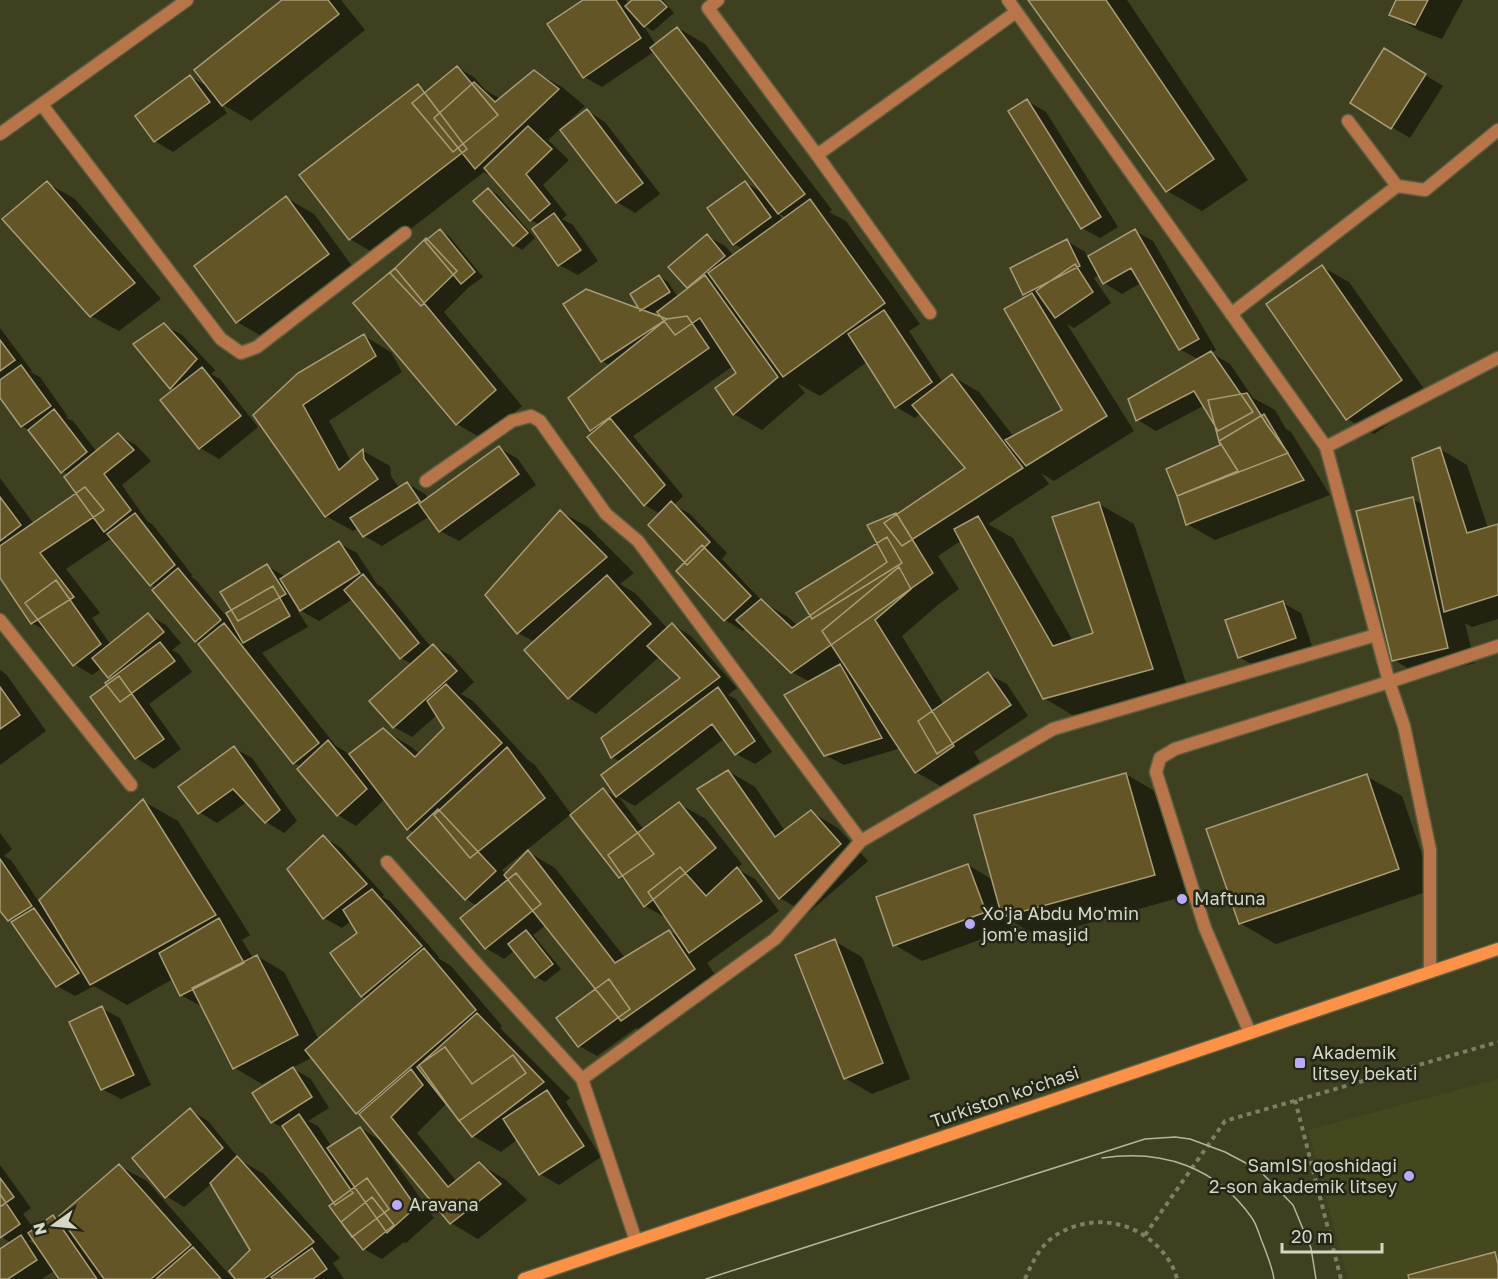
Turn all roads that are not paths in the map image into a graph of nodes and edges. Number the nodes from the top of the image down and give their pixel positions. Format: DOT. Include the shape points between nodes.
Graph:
graph roads {
  1 [pos="187,0"];
  2 [pos="718,0"];
  3 [pos="1008,0"];
  4 [pos="1016,12"];
  5 [pos="42,105"];
  6 [pos="1348,121"];
  7 [pos="1498,130"];
  8 [pos="0,135"];
  9 [pos="817,155"];
  10 [pos="1397,186"];
  11 [pos="405,233"];
  12 [pos="930,313"];
  13 [pos="1231,314"];
  14 [pos="1498,358"];
  15 [pos="1326,447"];
  16 [pos="426,481"];
  17 [pos="0,620"];
  18 [pos="1377,635"];
  19 [pos="1498,646"];
  20 [pos="1389,682"];
  21 [pos="131,785"];
  22 [pos="861,841"];
  23 [pos="387,862"];
  24 [pos="1498,949"];
  25 [pos="1430,972"];
  26 [pos="1250,1033"];
  27 [pos="582,1079"];
  28 [pos="636,1241"];
  29 [pos="524,1279"];
  1 -- 5 [label="street"];
  2 -- 9 [label="street" via="708,8"];
  3 -- 4 [label="street"];
  4 -- 9 [label="street"];
  4 -- 13 [label="street"];
  5 -- 8 [label="street"];
  5 -- 11 [label="street" via="220,339 242,353 257,347"];
  6 -- 10 [label="street"];
  7 -- 10 [label="street" via="1425,190"];
  9 -- 12 [label="street"];
  10 -- 13 [label="street"];
  13 -- 15 [label="street"];
  14 -- 15 [label="street"];
  15 -- 18 [label="street"];
  16 -- 22 [label="street" via="512,421 531,416 540,421 606,514 638,541"];
  17 -- 21 [label="street"];
  18 -- 20 [label="street"];
  18 -- 22 [label="street" via="1053,729"];
  19 -- 20 [label="street"];
  20 -- 25 [label="street" via="1404,726 1430,850"];
  20 -- 26 [label="street" via="1175,749 1160,758 1156,772 1205,928"];
  22 -- 27 [label="street" via="775,939"];
  23 -- 27 [label="street"];
  24 -- 25 [label="main road, Turkiston ko'chasi"];
  25 -- 26 [label="main road, Turkiston ko'chasi"];
  26 -- 28 [label="main road, Turkiston ko'chasi"];
  27 -- 28 [label="street"];
  28 -- 29 [label="main road, Turkiston ko'chasi"];
}
